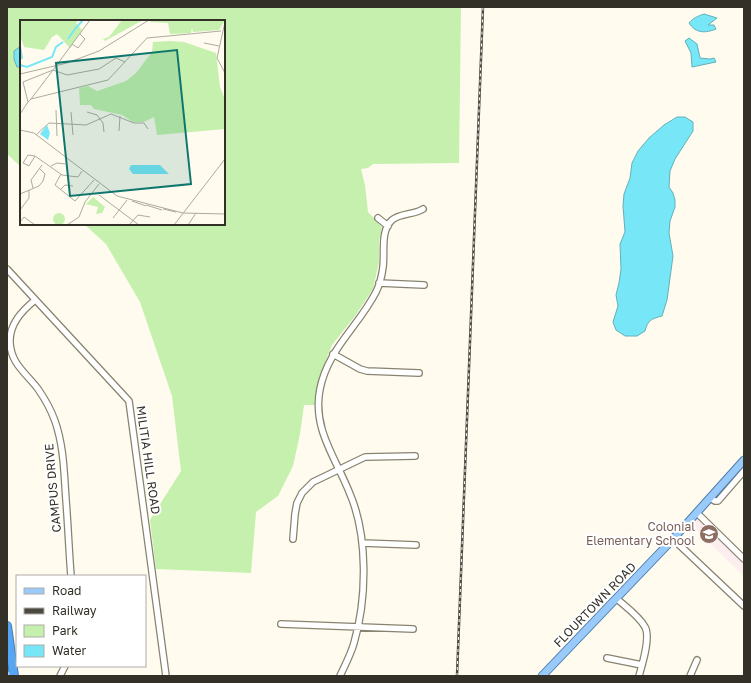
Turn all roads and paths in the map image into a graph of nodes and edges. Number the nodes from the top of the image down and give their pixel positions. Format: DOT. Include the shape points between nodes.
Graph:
graph roads {
  1 [pos="423,209"];
  2 [pos="378,218"];
  3 [pos="388,226"];
  4 [pos="7,269"];
  5 [pos="380,283"];
  6 [pos="424,285"];
  7 [pos="35,300"];
  8 [pos="333,354"];
  9 [pos="418,373"];
  10 [pos="415,456"];
  11 [pos="744,460"];
  12 [pos="339,469"];
  13 [pos="744,471"];
  14 [pos="710,498"];
  15 [pos="697,513"];
  16 [pos="293,539"];
  17 [pos="673,539"];
  18 [pos="362,543"];
  19 [pos="416,545"];
  20 [pos="744,559"];
  21 [pos="71,575"];
  22 [pos="617,599"];
  23 [pos="744,606"];
  24 [pos="281,624"];
  25 [pos="7,626"];
  26 [pos="358,627"];
  27 [pos="413,629"];
  28 [pos="607,658"];
  29 [pos="697,660"];
  30 [pos="642,666"];
  31 [pos="65,667"];
  32 [pos="11,675"];
  33 [pos="60,676"];
  34 [pos="166,676"];
  35 [pos="340,676"];
  36 [pos="542,676"];
  37 [pos="639,676"];
  38 [pos="690,676"];
  1 -- 3 [label="street" via="395,218"];
  2 -- 3 [label="street"];
  3 -- 5 [label="street" via="384,237"];
  4 -- 7 [label="street, MILITIA HILL ROAD"];
  5 -- 6 [label="street"];
  5 -- 8 [label="street" via="370,303"];
  7 -- 21 [label="street, CAMPUS DRIVE" via="23,310 15,322 10,348 17,365 47,403 59,434 63,456"];
  7 -- 34 [label="street, MILITIA HILL ROAD" via="129,401"];
  8 -- 9 [label="street" via="363,370"];
  8 -- 12 [label="street" via="320,388 319,410 323,437"];
  10 -- 12 [label="street" via="365,457"];
  11 -- 14 [label="main road, FLOURTOWN ROAD"];
  12 -- 16 [label="street" via="318,479 302,493 296,506"];
  12 -- 18 [label="street" via="354,504"];
  13 -- 14 [label="street" via="718,502"];
  14 -- 15 [label="main road, FLOURTOWN ROAD"];
  15 -- 17 [label="main road, FLOURTOWN ROAD"];
  15 -- 20 [label="street"];
  17 -- 22 [label="main road, FLOURTOWN ROAD"];
  17 -- 23 [label="street"];
  18 -- 19 [label="street"];
  18 -- 26 [label="street"];
  22 -- 30 [label="street" via="646,628 647,640"];
  22 -- 36 [label="main road, FLOURTOWN ROAD"];
  24 -- 26 [label="street"];
  25 -- 32 [label="highway"];
  26 -- 27 [label="street"];
  26 -- 35 [label="street" via="354,644"];
  28 -- 30 [label="street"];
  29 -- 38 [label="street"];
  30 -- 37 [label="street"];
  31 -- 33 [label="street"];
}
